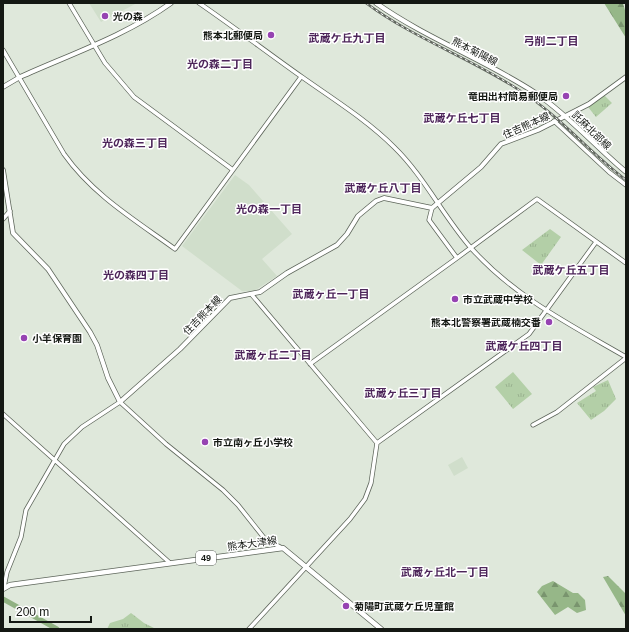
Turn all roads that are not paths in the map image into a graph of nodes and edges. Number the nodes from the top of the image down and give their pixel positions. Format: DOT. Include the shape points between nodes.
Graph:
graph roads {
  1 [pos="69,3"];
  2 [pos="171,3"];
  3 [pos="199,3"];
  4 [pos="376,3"];
  5 [pos="94,46"];
  6 [pos="3,50"];
  7 [pos="20,77"];
  8 [pos="301,77"];
  9 [pos="626,77"];
  10 [pos="3,87"];
  11 [pos="564,117"];
  12 [pos="554,121"];
  13 [pos="3,170"];
  14 [pos="233,170"];
  15 [pos="626,172"];
  16 [pos="626,185"];
  17 [pos="438,204"];
  18 [pos="432,208"];
  19 [pos="11,210"];
  20 [pos="3,219"];
  21 [pos="596,242"];
  22 [pos="471,248"];
  23 [pos="457,258"];
  24 [pos="626,263"];
  25 [pos="252,295"];
  26 [pos="546,312"];
  27 [pos="626,357"];
  28 [pos="310,364"];
  29 [pos="120,402"];
  30 [pos="3,414"];
  31 [pos="533,425"];
  32 [pos="377,443"];
  33 [pos="54,460"];
  34 [pos="283,548"];
  35 [pos="170,563"];
  36 [pos="307,567"];
  37 [pos="4,588"];
  38 [pos="249,629"];
  39 [pos="381,629"];
  1 -- 5 [label="street"];
  2 -- 5 [label="main road" via="151,17"];
  3 -- 8 [label="street"];
  4 -- 11 [label="main road, 熊本菊陽線" via="420,31 534,92"];
  5 -- 7 [label="main road"];
  5 -- 14 [label="street" via="119,82 134,97"];
  6 -- 7 [label="street"];
  7 -- 10 [label="main road"];
  7 -- 14 [label="street" via="64,154 84,180 175,249"];
  8 -- 14 [label="street"];
  8 -- 17 [label="street" via="366,123 394,147"];
  9 -- 11 [label="main road, 託麻北部線" via="589,104"];
  11 -- 12 [label="main road, 住吉熊本線"];
  11 -- 15 [label="main road, 託麻北部線"];
  12 -- 16 [label="street"];
  12 -- 17 [label="main road, 住吉熊本線" via="501,144 481,167"];
  13 -- 19 [label="main road"];
  17 -- 18 [label="main road, 住吉熊本線"];
  17 -- 22 [label="street"];
  18 -- 23 [label="street" via="429,220"];
  18 -- 25 [label="main road, 住吉熊本線" via="381,198 366,208 337,245"];
  19 -- 20 [label="street"];
  19 -- 29 [label="main road" via="15,236 44,263 90,332"];
  21 -- 22 [label="street" via="537,200"];
  21 -- 24 [label="street"];
  21 -- 26 [label="street"];
  22 -- 23 [label="street"];
  22 -- 26 [label="street" via="510,285"];
  23 -- 28 [label="street"];
  25 -- 28 [label="street"];
  25 -- 29 [label="main road, 住吉熊本線" via="230,298 183,346"];
  26 -- 27 [label="street"];
  26 -- 32 [label="street" via="522,339"];
  27 -- 31 [label="street" via="570,403"];
  28 -- 32 [label="street"];
  29 -- 33 [label="street" via="75,432"];
  29 -- 34 [label="street" via="166,444 223,490 265,539"];
  30 -- 33 [label="street"];
  32 -- 36 [label="street" via="371,483 365,499"];
  33 -- 35 [label="street"];
  33 -- 37 [label="street" via="26,510 21,537 7,572"];
  34 -- 35 [label="main road, 熊本大津線 / 49"];
  34 -- 36 [label="main road, 熊本大津線"];
  35 -- 37 [label="main road, 熊本大津線 / 49" via="10,585"];
  36 -- 38 [label="street"];
  36 -- 39 [label="main road, 熊本大津線"];
}
